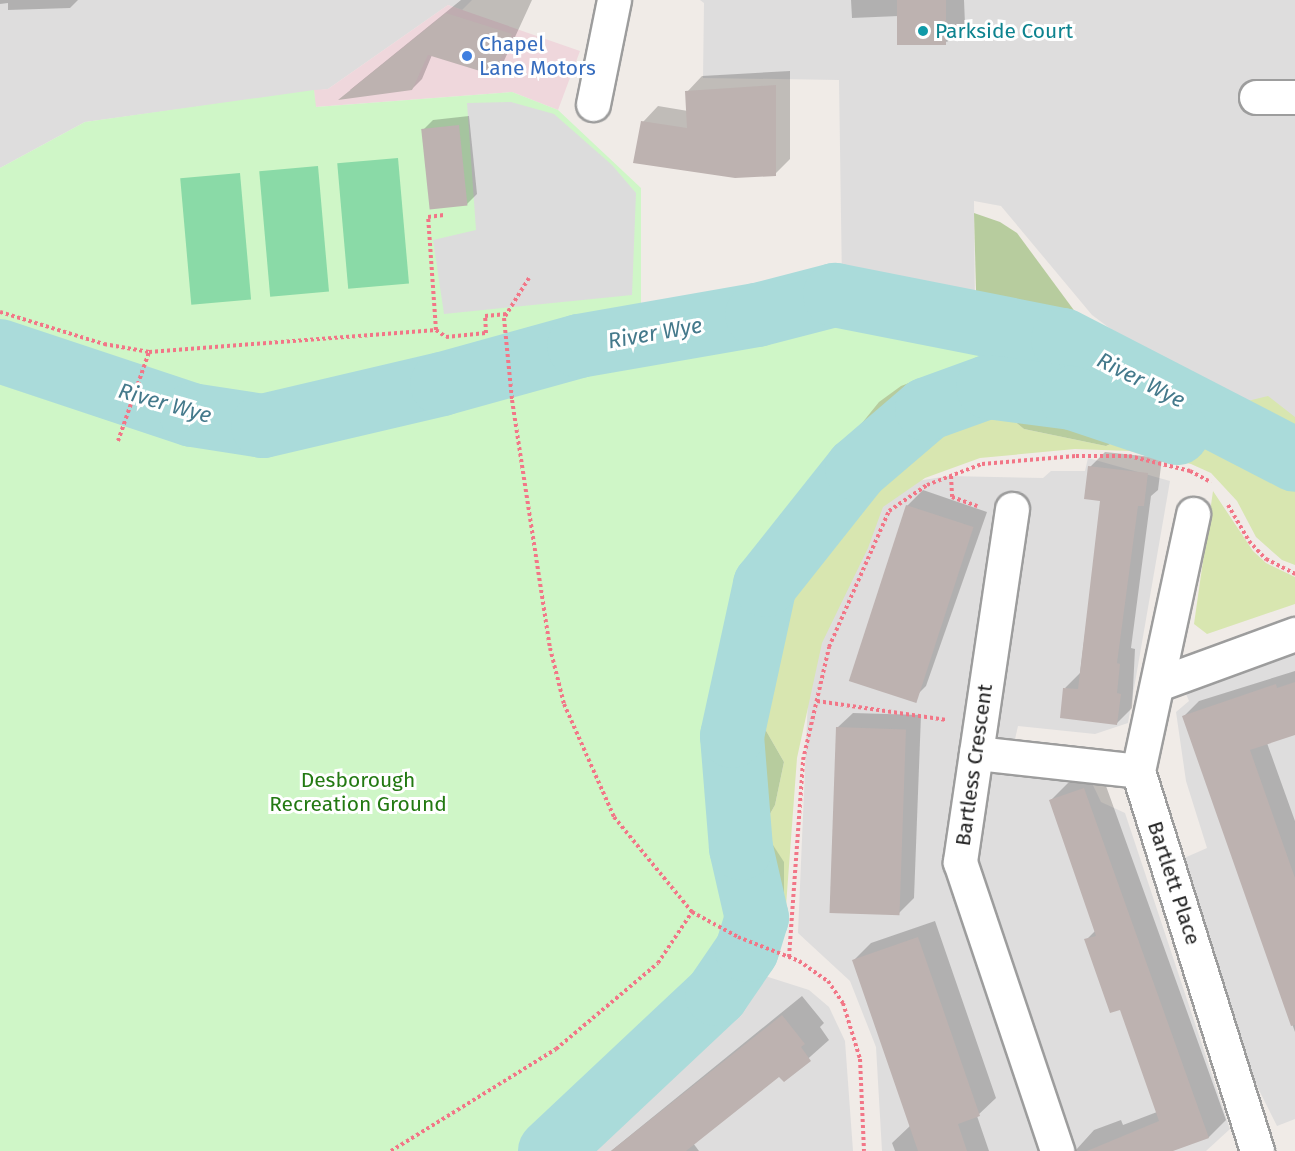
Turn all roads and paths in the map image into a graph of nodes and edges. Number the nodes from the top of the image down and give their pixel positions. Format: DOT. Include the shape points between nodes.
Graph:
graph roads {
  1 [pos="614,0"];
  2 [pos="1256,97"];
  3 [pos="1295,97"];
  4 [pos="593,104"];
  5 [pos="444,215"];
  6 [pos="529,278"];
  7 [pos="0,312"];
  8 [pos="506,316"];
  9 [pos="436,330"];
  10 [pos="149,352"];
  11 [pos="118,441"];
  12 [pos="951,477"];
  13 [pos="1011,514"];
  14 [pos="1193,514"];
  15 [pos="1295,634"];
  16 [pos="1158,684"];
  17 [pos="817,701"];
  18 [pos="978,739"];
  19 [pos="1138,771"];
  20 [pos="692,912"];
  21 [pos="391,1151"];
  22 [pos="864,1151"];
  23 [pos="1057,1151"];
  24 [pos="1257,1151"];
  1 -- 4 [label="street"];
  2 -- 3 [label="street"];
  5 -- 9 [label="path" via="428,217"];
  6 -- 8 [label="path"];
  7 -- 10 [label="path" via="104,344"];
  8 -- 9 [label="path" via="484,316 486,333 446,337"];
  8 -- 20 [label="path" via="512,400 550,648 564,704 614,818"];
  9 -- 10 [label="path"];
  10 -- 11 [label="path"];
  12 -- 13 [label="path" via="952,497"];
  13 -- 18 [label="street, Bartless Crescent"];
  14 -- 16 [label="street"];
  15 -- 16 [label="street"];
  16 -- 19 [label="street"];
  17 -- 18 [label="path"];
  18 -- 19 [label="street"];
  18 -- 23 [label="street, Bartless Crescent" via="960,862"];
  19 -- 24 [label="street, Bartlett Place"];
  20 -- 21 [label="path" via="658,963 564,1043 503,1085"];
  20 -- 22 [label="path" via="738,937 799,961 828,981 843,1003 860,1059"];
}
